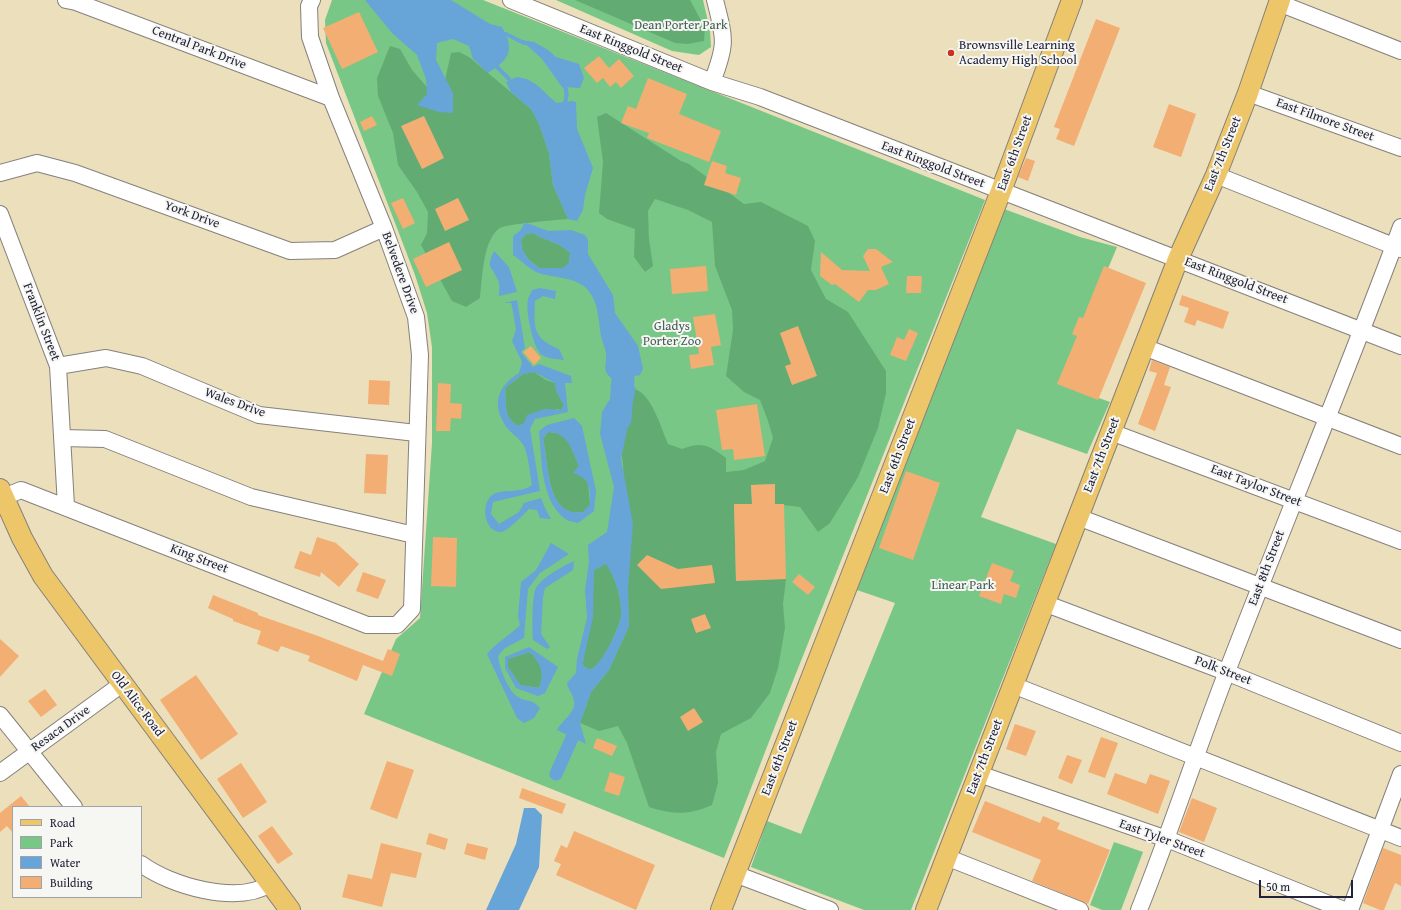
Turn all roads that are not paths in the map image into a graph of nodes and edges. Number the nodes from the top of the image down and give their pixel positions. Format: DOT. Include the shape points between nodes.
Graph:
graph roads {
  1 [pos="66,0"];
  2 [pos="312,0"];
  3 [pos="511,0"];
  4 [pos="715,0"];
  5 [pos="1072,0"];
  6 [pos="1280,1"];
  7 [pos="1401,51"];
  8 [pos="712,82"];
  9 [pos="1248,93"];
  10 [pos="331,98"];
  11 [pos="1401,148"];
  12 [pos="0,173"];
  13 [pos="1216,175"];
  14 [pos="1000,191"];
  15 [pos="0,214"];
  16 [pos="1401,227"];
  17 [pos="384,228"];
  18 [pos="1398,247"];
  19 [pos="1178,259"];
  20 [pos="1362,331"];
  21 [pos="1401,346"];
  22 [pos="1144,347"];
  23 [pos="58,366"];
  24 [pos="1327,417"];
  25 [pos="1111,432"];
  26 [pos="416,433"];
  27 [pos="62,438"];
  28 [pos="1401,446"];
  29 [pos="2,493"];
  30 [pos="1293,500"];
  31 [pos="66,506"];
  32 [pos="1078,517"];
  33 [pos="414,535"];
  34 [pos="1401,541"];
  35 [pos="1259,587"];
  36 [pos="1044,603"];
  37 [pos="397,625"];
  38 [pos="1401,640"];
  39 [pos="1226,672"];
  40 [pos="122,684"];
  41 [pos="1023,689"];
  42 [pos="0,715"];
  43 [pos="1401,743"];
  44 [pos="29,752"];
  45 [pos="1197,756"];
  46 [pos="0,773"];
  47 [pos="979,774"];
  48 [pos="1401,774"];
  49 [pos="73,806"];
  50 [pos="1380,830"];
  51 [pos="1401,838"];
  52 [pos="1167,839"];
  53 [pos="946,857"];
  54 [pos="142,864"];
  55 [pos="735,874"];
  56 [pos="270,884"];
  57 [pos="290,910"];
  58 [pos="721,910"];
  59 [pos="830,910"];
  60 [pos="926,910"];
  61 [pos="1080,910"];
  62 [pos="1139,910"];
  63 [pos="1344,910"];
  64 [pos="1350,910"];
  1 -- 10 [label="street, Central Park Drive"];
  2 -- 10 [label="street, Belvedere Drive" via="309,6 310,37"];
  3 -- 8 [label="street, East Ringgold Street"];
  4 -- 8 [label="street" via="724,44"];
  5 -- 14 [label="main road, East 6th Street"];
  6 -- 7 [label="street"];
  6 -- 9 [label="main road, East 7th Street"];
  8 -- 14 [label="street, East Ringgold Street" via="760,97"];
  9 -- 11 [label="street, East Filmore Street"];
  9 -- 13 [label="main road, East 7th Street"];
  10 -- 17 [label="street, Belvedere Drive"];
  12 -- 17 [label="street, York Drive" via="37,164 75,173 290,251 335,250"];
  13 -- 18 [label="street"];
  13 -- 19 [label="main road, East 7th Street"];
  14 -- 19 [label="street, East Ringgold Street"];
  14 -- 55 [label="main road, East 6th Street"];
  15 -- 23 [label="street, Franklin Street"];
  16 -- 18 [label="street, East 8th Street"];
  17 -- 26 [label="street, Belvedere Drive" via="416,317 420,355"];
  18 -- 20 [label="street, East 8th Street"];
  19 -- 20 [label="street, East Ringgold Street"];
  19 -- 22 [label="main road, East 7th Street"];
  20 -- 21 [label="street, East Ringgold Street"];
  20 -- 24 [label="street, East 8th Street"];
  22 -- 24 [label="street"];
  22 -- 25 [label="main road, East 7th Street"];
  23 -- 26 [label="street, Wales Drive" via="106,358 142,366 259,415"];
  23 -- 27 [label="street, Franklin Street"];
  24 -- 28 [label="street"];
  24 -- 30 [label="street, East 8th Street"];
  25 -- 30 [label="street, East Taylor Street"];
  25 -- 32 [label="main road, East 7th Street"];
  26 -- 33 [label="street, Belvedere Drive"];
  27 -- 31 [label="street, Franklin Street"];
  27 -- 33 [label="street" via="105,439 251,497"];
  29 -- 31 [label="street, King Street" via="22,490"];
  29 -- 40 [label="main road, Old Alice Road" via="43,576"];
  30 -- 34 [label="street, East Taylor Street"];
  30 -- 35 [label="street, East 8th Street"];
  31 -- 37 [label="street, King Street" via="367,625"];
  32 -- 35 [label="street"];
  32 -- 36 [label="main road, East 7th Street"];
  33 -- 37 [label="street, Belvedere Drive" via="412,609"];
  35 -- 38 [label="street"];
  35 -- 39 [label="street, East 8th Street"];
  36 -- 39 [label="street, Polk Street"];
  36 -- 47 [label="main road, East 7th Street"];
  39 -- 43 [label="street, Polk Street"];
  39 -- 45 [label="street, East 8th Street"];
  40 -- 44 [label="street, Resaca Drive"];
  40 -- 56 [label="main road, Old Alice Road"];
  41 -- 45 [label="street"];
  42 -- 44 [label="street"];
  44 -- 46 [label="street, Resaca Drive"];
  44 -- 49 [label="street"];
  45 -- 50 [label="street"];
  45 -- 52 [label="street, East 8th Street"];
  47 -- 52 [label="street, East Tyler Street"];
  47 -- 53 [label="main road, East 7th Street"];
  48 -- 50 [label="street"];
  50 -- 51 [label="street"];
  50 -- 64 [label="street"];
  52 -- 62 [label="street, East 8th Street"];
  52 -- 63 [label="street, East Tyler Street"];
  53 -- 60 [label="main road, East 7th Street"];
  53 -- 61 [label="street"];
  54 -- 56 [label="street" via="182,884 213,892 238,894 261,890"];
  55 -- 58 [label="main road, East 6th Street"];
  55 -- 59 [label="street"];
  56 -- 57 [label="main road, Old Alice Road"];
}
